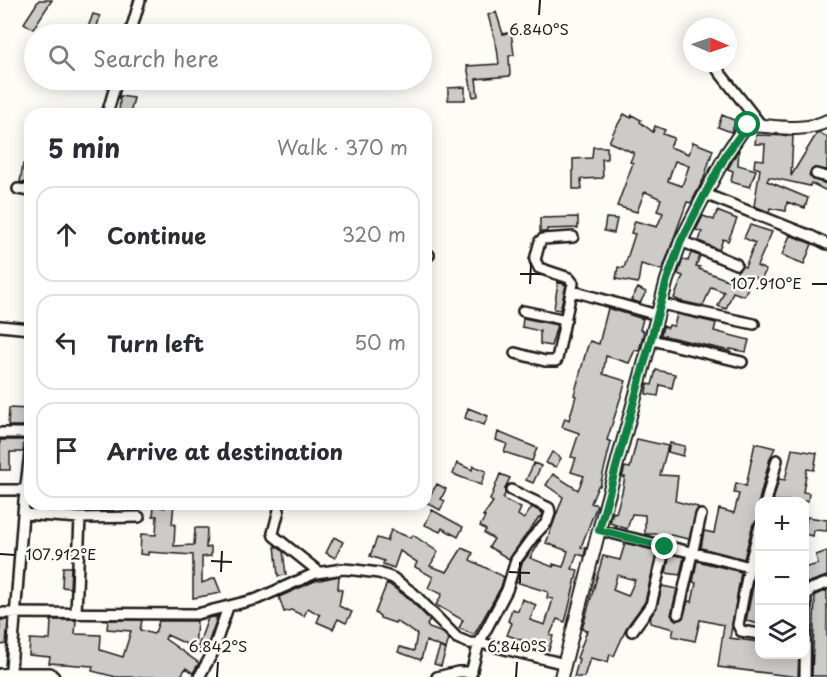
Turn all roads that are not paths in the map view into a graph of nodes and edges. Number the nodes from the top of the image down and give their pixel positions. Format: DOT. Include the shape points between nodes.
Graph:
graph roads {
  1 [pos="140,0"];
  2 [pos="133,24"];
  3 [pos="719,72"];
  4 [pos="114,90"];
  5 [pos="109,108"];
  6 [pos="827,121"];
  7 [pos="761,125"];
  8 [pos="816,174"];
  9 [pos="827,177"];
  10 [pos="18,189"];
  11 [pos="24,190"];
  12 [pos="705,194"];
  13 [pos="573,237"];
  14 [pos="681,241"];
  15 [pos="827,244"];
  16 [pos="736,264"];
  17 [pos="573,291"];
  18 [pos="659,309"];
  19 [pos="523,311"];
  20 [pos="566,320"];
  21 [pos="754,324"];
  22 [pos="0,326"];
  23 [pos="24,328"];
  24 [pos="652,340"];
  25 [pos="515,353"];
  26 [pos="742,362"];
  27 [pos="24,432"];
  28 [pos="0,433"];
  29 [pos="777,460"];
  30 [pos="511,489"];
  31 [pos="0,490"];
  32 [pos="24,490"];
  33 [pos="767,497"];
  34 [pos="24,509"];
  35 [pos="279,510"];
  36 [pos="23,514"];
  37 [pos="701,515"];
  38 [pos="138,517"];
  39 [pos="80,518"];
  40 [pos="599,530"];
  41 [pos="755,541"];
  42 [pos="665,547"];
  43 [pos="693,551"];
  44 [pos="748,567"];
  45 [pos="319,572"];
  46 [pos="827,583"];
  47 [pos="228,607"];
  48 [pos="76,612"];
  49 [pos="0,613"];
  50 [pos="15,613"];
  51 [pos="678,614"];
  52 [pos="632,631"];
  53 [pos="755,633"];
  54 [pos="479,644"];
  55 [pos="565,664"];
  56 [pos="11,673"];
  57 [pos="0,674"];
  58 [pos="471,674"];
  59 [pos="54,677"];
  60 [pos="199,677"];
  61 [pos="437,677"];
  62 [pos="561,677"];
  63 [pos="805,677"];
  1 -- 2 [label="street"];
  3 -- 7 [label="street"];
  4 -- 5 [label="street"];
  6 -- 7 [label="street" via="801,128"];
  7 -- 12 [label="street" via="744,128"];
  8 -- 9 [label="street"];
  10 -- 11 [label="street"];
  12 -- 14 [label="street"];
  12 -- 15 [label="street"];
  13 -- 17 [label="street" via="543,239 535,260 544,271 571,279"];
  14 -- 16 [label="street"];
  14 -- 18 [label="street"];
  17 -- 18 [label="street"];
  17 -- 20 [label="street"];
  18 -- 21 [label="street"];
  18 -- 24 [label="street"];
  19 -- 20 [label="street"];
  20 -- 25 [label="street" via="556,361"];
  22 -- 23 [label="street"];
  24 -- 26 [label="street"];
  24 -- 40 [label="street"];
  27 -- 28 [label="street"];
  29 -- 33 [label="street"];
  30 -- 54 [label="street" via="542,503 550,513 516,560 507,590"];
  31 -- 32 [label="street"];
  34 -- 36 [label="street"];
  35 -- 45 [label="street" via="274,536"];
  36 -- 39 [label="street"];
  36 -- 50 [label="street"];
  37 -- 43 [label="street"];
  38 -- 39 [label="street"];
  39 -- 48 [label="street"];
  40 -- 42 [label="street"];
  40 -- 55 [label="street"];
  41 -- 44 [label="street"];
  42 -- 43 [label="street"];
  42 -- 52 [label="street" via="651,604"];
  43 -- 44 [label="street"];
  43 -- 51 [label="street"];
  44 -- 53 [label="street" via="738,625 741,631"];
  45 -- 47 [label="street"];
  45 -- 54 [label="street" via="355,570 393,578 457,638"];
  46 -- 63 [label="street" via="811,589 806,596"];
  47 -- 48 [label="street" via="196,615"];
  47 -- 60 [label="street" via="213,654"];
  48 -- 50 [label="street"];
  49 -- 50 [label="street"];
  50 -- 56 [label="street"];
  54 -- 55 [label="street"];
  54 -- 58 [label="street"];
  55 -- 62 [label="street"];
  56 -- 57 [label="street"];
  56 -- 59 [label="street" via="50,673"];
  58 -- 61 [label="street" via="459,672"];
}
